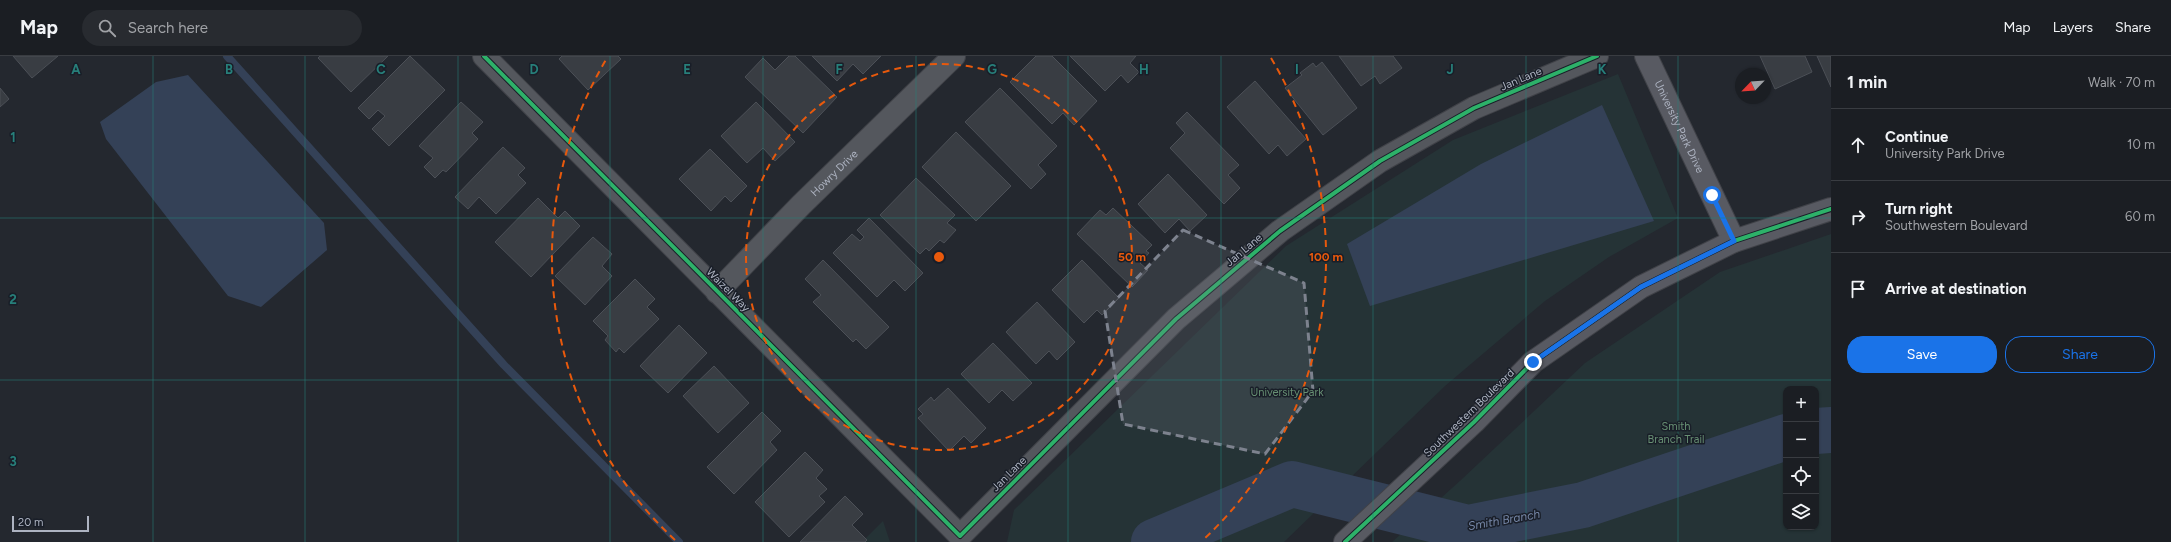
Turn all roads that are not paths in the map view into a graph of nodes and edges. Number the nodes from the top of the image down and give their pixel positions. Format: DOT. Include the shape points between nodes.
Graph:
graph roads {
  1 [pos="484,56"];
  2 [pos="954,56"];
  3 [pos="1597,56"];
  4 [pos="1646,56"];
  5 [pos="1831,209"];
  6 [pos="1734,241"];
  7 [pos="717,292"];
  8 [pos="960,536"];
  9 [pos="1345,542"];
  1 -- 7 [label="street, Waizel Way"];
  2 -- 7 [label="street, Howry Drive"];
  3 -- 8 [label="street, Jan Lane" via="1474,108 1380,161 1280,231 1176,318"];
  4 -- 6 [label="street, University Park Drive"];
  5 -- 6 [label="street, Southwestern Boulevard"];
  6 -- 9 [label="street, Southwestern Boulevard" via="1641,287 1533,362 1474,422"];
  7 -- 8 [label="street, Waizel Way"];
}
